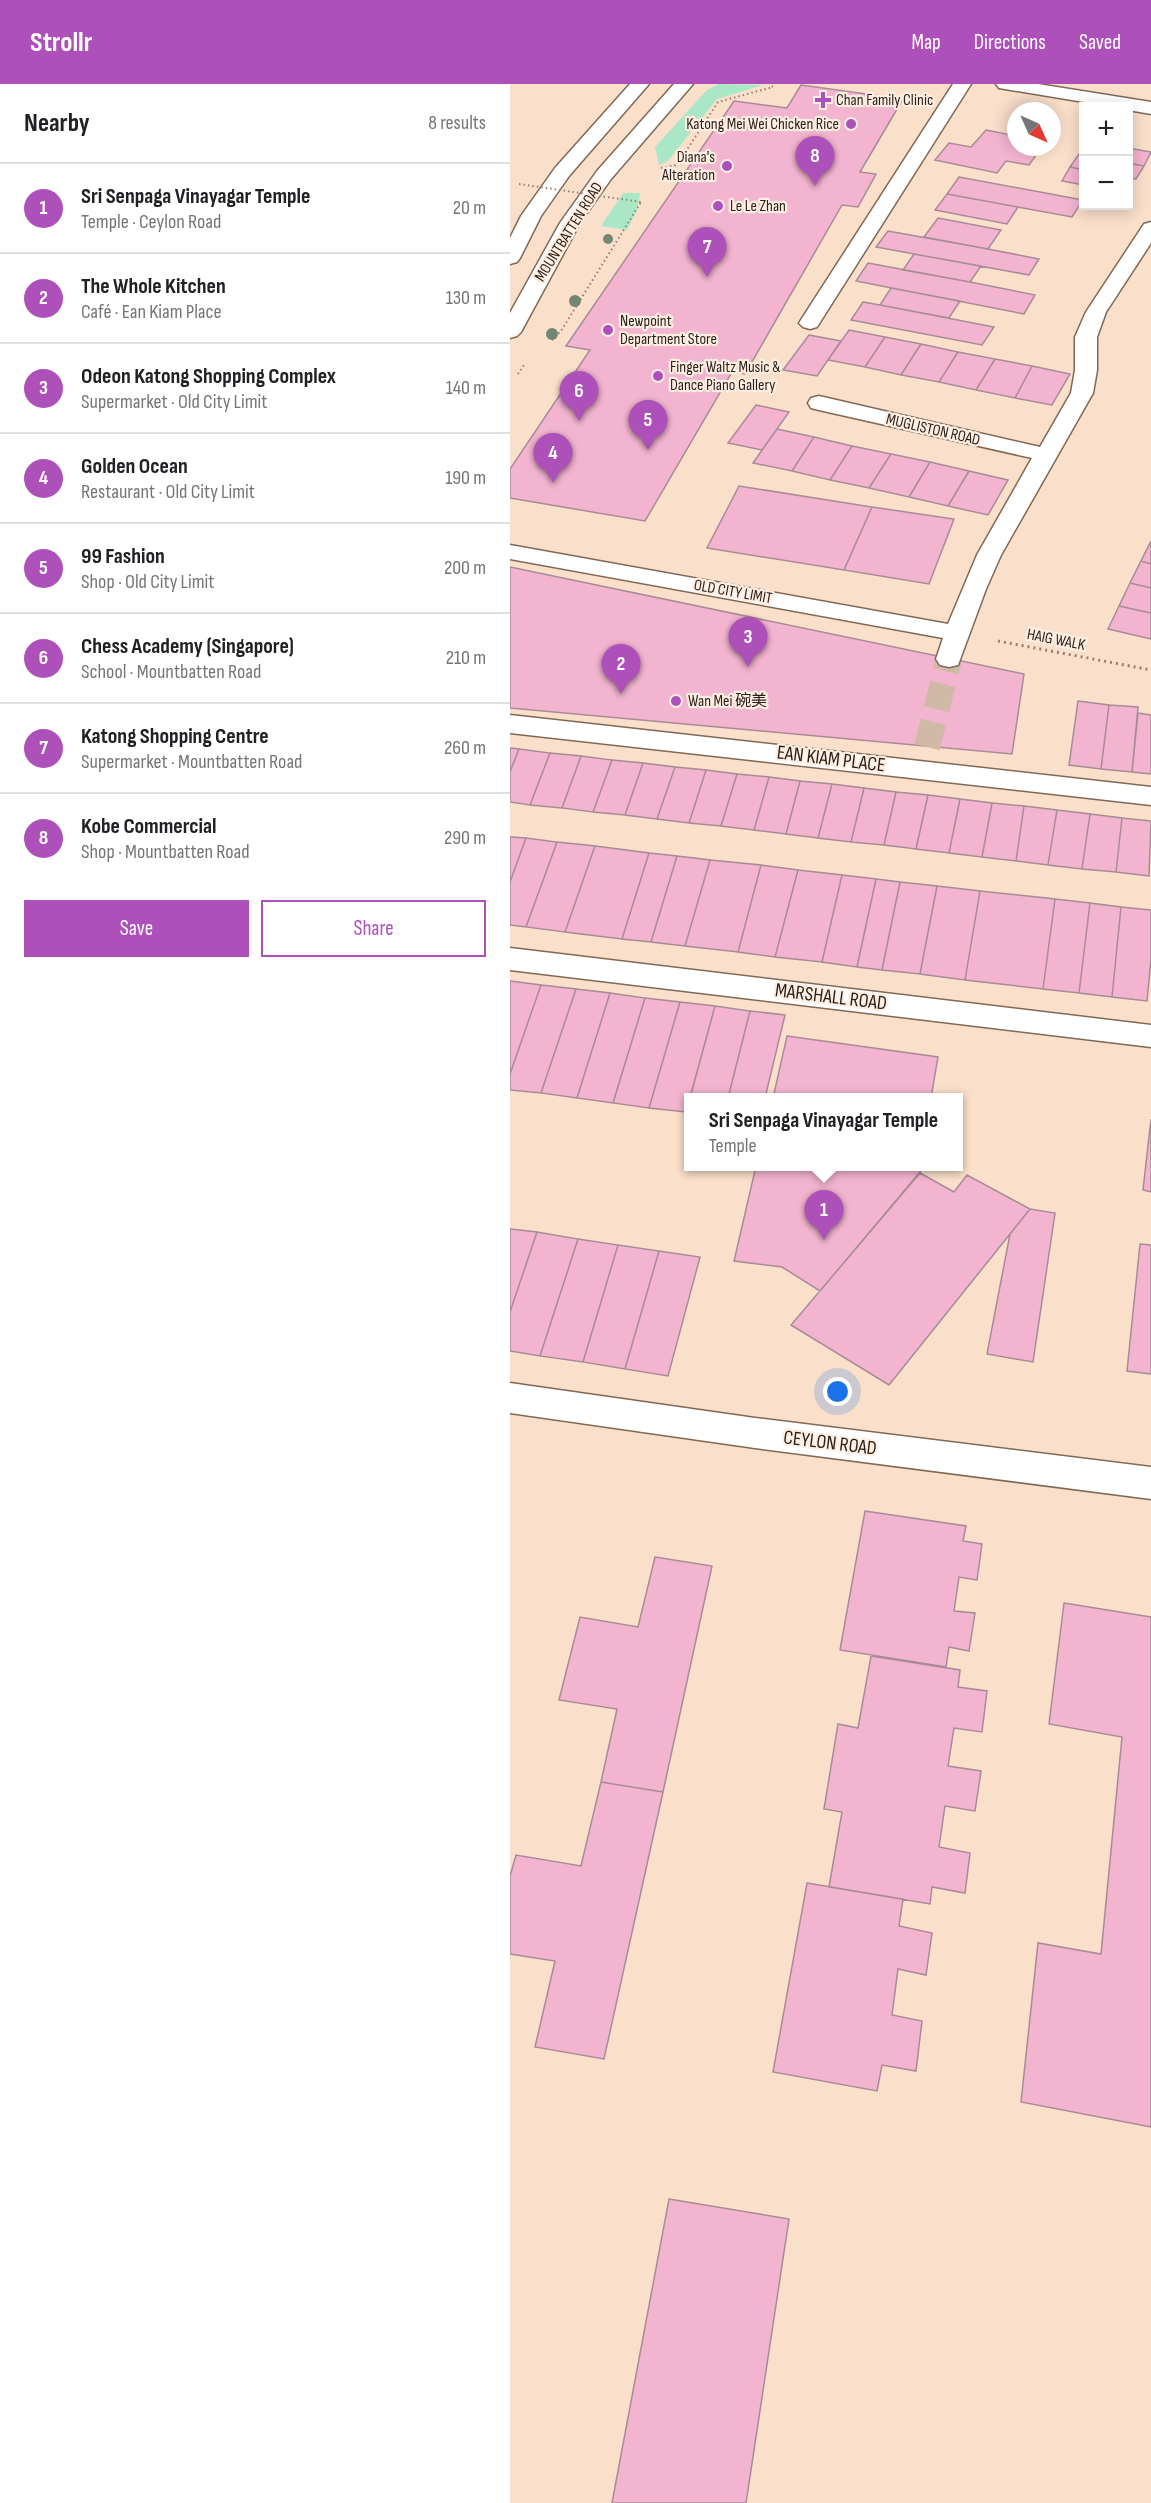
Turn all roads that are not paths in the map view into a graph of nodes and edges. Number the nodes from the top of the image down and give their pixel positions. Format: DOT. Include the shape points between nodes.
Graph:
graph roads {
  1 [pos="640,84"];
  2 [pos="699,84"];
  3 [pos="962,84"];
  4 [pos="1005,84"];
  5 [pos="1028,86"];
  6 [pos="681,87"];
  7 [pos="1151,108"];
  8 [pos="1151,228"];
  9 [pos="510,258"];
  10 [pos="810,323"];
  11 [pos="510,332"];
  12 [pos="819,404"];
  13 [pos="1047,455"];
  14 [pos="510,552"];
  15 [pos="956,633"];
  16 [pos="949,659"];
  17 [pos="510,724"];
  18 [pos="1151,796"];
  19 [pos="510,959"];
  20 [pos="1151,1036"];
  21 [pos="510,1398"];
  22 [pos="1151,1484"];
  1 -- 9 [label="street, MOUNTBATTEN ROAD" via="562,172 531,216"];
  2 -- 6 [label="street"];
  3 -- 10 [label="street"];
  4 -- 5 [label="street"];
  5 -- 7 [label="street"];
  6 -- 11 [label="street, MOUNTBATTEN ROAD" via="604,175 570,223"];
  8 -- 13 [label="street" via="1096,312 1086,337 1082,393"];
  12 -- 13 [label="street, MUGLISTON ROAD"];
  13 -- 15 [label="street" via="988,556"];
  14 -- 15 [label="street, OLD CITY LIMIT"];
  15 -- 16 [label="street"];
  17 -- 18 [label="street, EAN KIAM PLACE" via="925,758"];
  19 -- 20 [label="street, MARSHALL ROAD"];
  21 -- 22 [label="street, CEYLON ROAD"];
}
